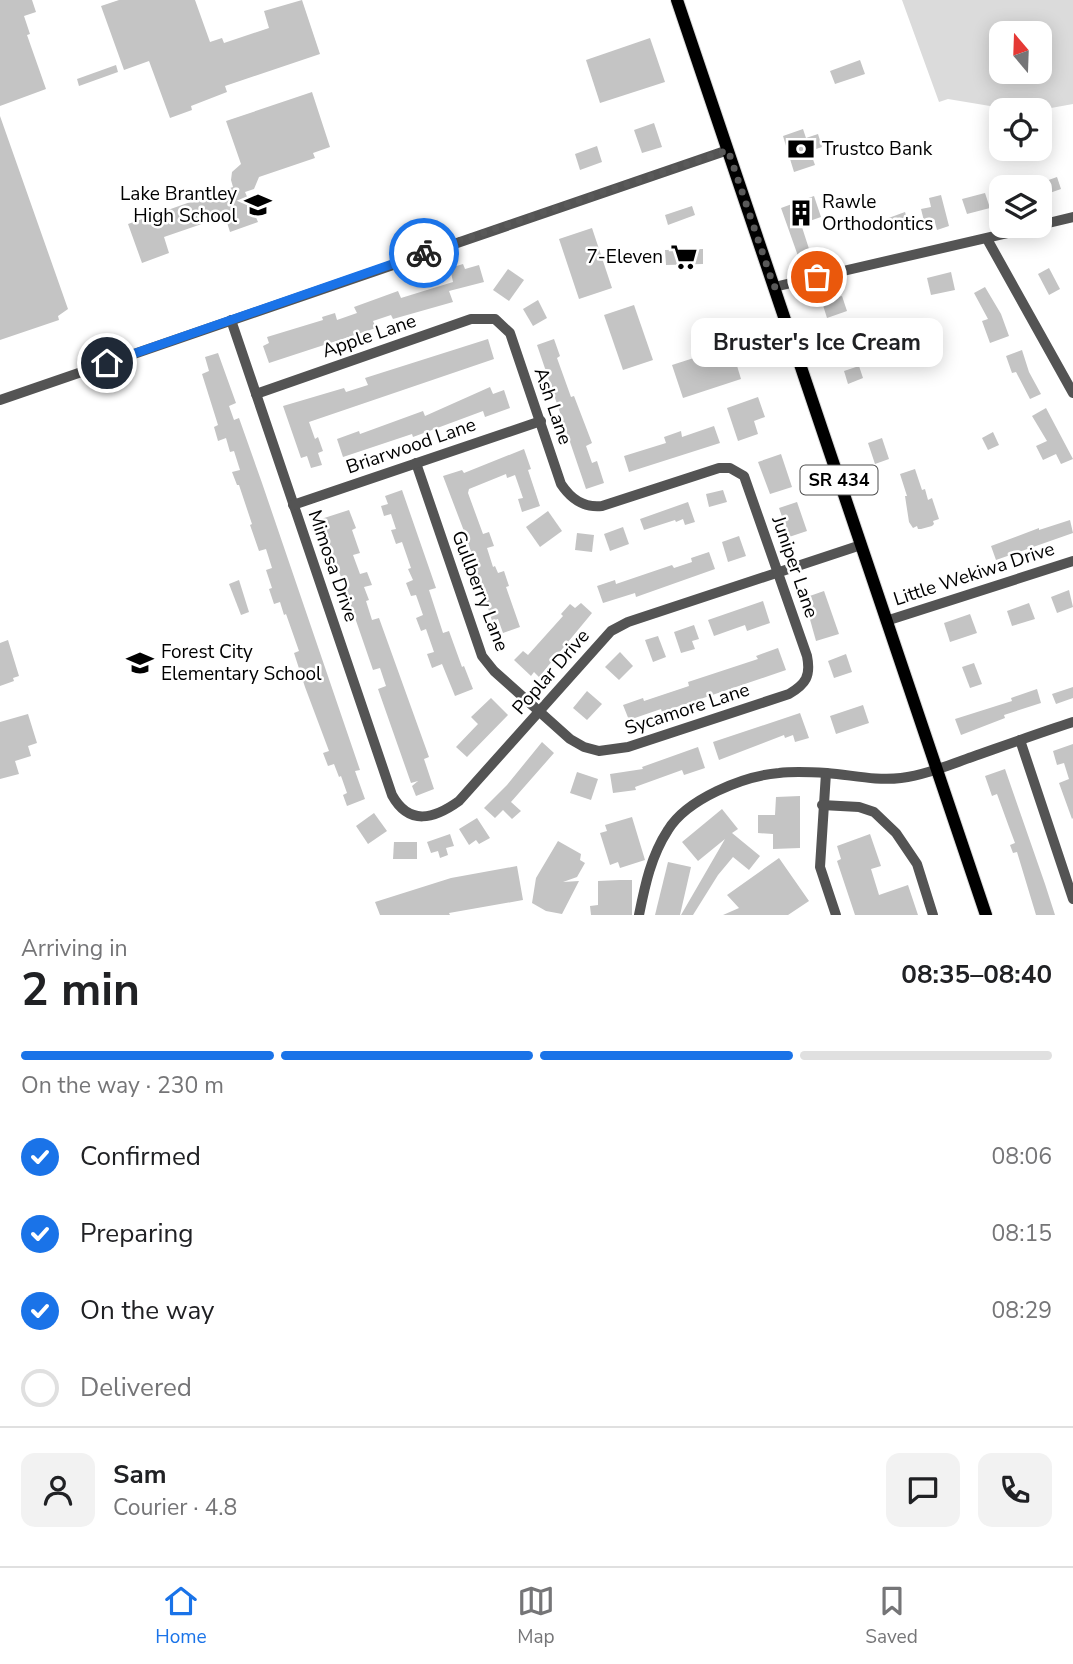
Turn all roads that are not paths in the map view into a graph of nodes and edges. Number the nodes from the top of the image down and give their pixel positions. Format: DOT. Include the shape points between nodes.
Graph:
graph roads {
  1 [pos="677,0"];
  2 [pos="728,150"];
  3 [pos="1073,217"];
  4 [pos="1052,223"];
  5 [pos="991,238"];
  6 [pos="987,239"];
  7 [pos="774,287"];
  8 [pos="495,319"];
  9 [pos="231,320"];
  10 [pos="1073,393"];
  11 [pos="257,394"];
  12 [pos="0,400"];
  13 [pos="541,421"];
  14 [pos="416,463"];
  15 [pos="738,471"];
  16 [pos="293,505"];
  17 [pos="861,545"];
  18 [pos="1073,561"];
  19 [pos="778,573"];
  20 [pos="887,621"];
  21 [pos="808,679"];
  22 [pos="540,712"];
  23 [pos="1073,722"];
  24 [pos="1020,740"];
  25 [pos="936,769"];
  26 [pos="826,773"];
  27 [pos="822,805"];
  28 [pos="412,816"];
  29 [pos="1073,899"];
  30 [pos="639,915"];
  31 [pos="836,915"];
  32 [pos="933,915"];
  33 [pos="986,915"];
  1 -- 2 [label="main road, SR 434"];
  2 -- 7 [label="main road, SR 434"];
  2 -- 9 [label="street"];
  3 -- 4 [label="street"];
  5 -- 6 [label="street"];
  6 -- 7 [label="street"];
  6 -- 10 [label="street"];
  7 -- 17 [label="main road, SR 434"];
  8 -- 11 [label="street, Apple Lane" via="471,319"];
  8 -- 13 [label="street, Ash Lane" via="510,332"];
  9 -- 11 [label="street, Mimosa Drive"];
  9 -- 12 [label="street"];
  11 -- 16 [label="street, Mimosa Drive"];
  13 -- 14 [label="street, Briarwood Lane"];
  13 -- 15 [label="street, Ash Lane" via="561,484 569,496 593,507 719,468"];
  14 -- 16 [label="street, Briarwood Lane"];
  14 -- 22 [label="street, Gullberry Lane" via="482,656"];
  15 -- 19 [label="street, Juniper Lane" via="749,485"];
  16 -- 28 [label="street, Mimosa Drive" via="392,795 402,811"];
  17 -- 19 [label="street, Poplar Drive"];
  17 -- 20 [label="main road, SR 434"];
  18 -- 20 [label="street, Little Wekiwa Drive"];
  19 -- 21 [label="street, Juniper Lane" via="807,656"];
  19 -- 22 [label="street, Poplar Drive" via="611,631"];
  20 -- 25 [label="main road, SR 434"];
  21 -- 22 [label="street, Sycamore Lane" via="789,694 611,751 584,747"];
  22 -- 28 [label="street, Poplar Drive" via="460,801 437,814"];
  23 -- 24 [label="street"];
  24 -- 25 [label="street"];
  24 -- 29 [label="street"];
  25 -- 26 [label="street" via="884,780"];
  25 -- 33 [label="main road, SR 434"];
  26 -- 27 [label="street"];
  26 -- 30 [label="street" via="778,772 748,780 708,796 680,814 654,856"];
  27 -- 31 [label="street" via="820,867"];
  27 -- 32 [label="street" via="874,812 896,833 917,864"];
}
